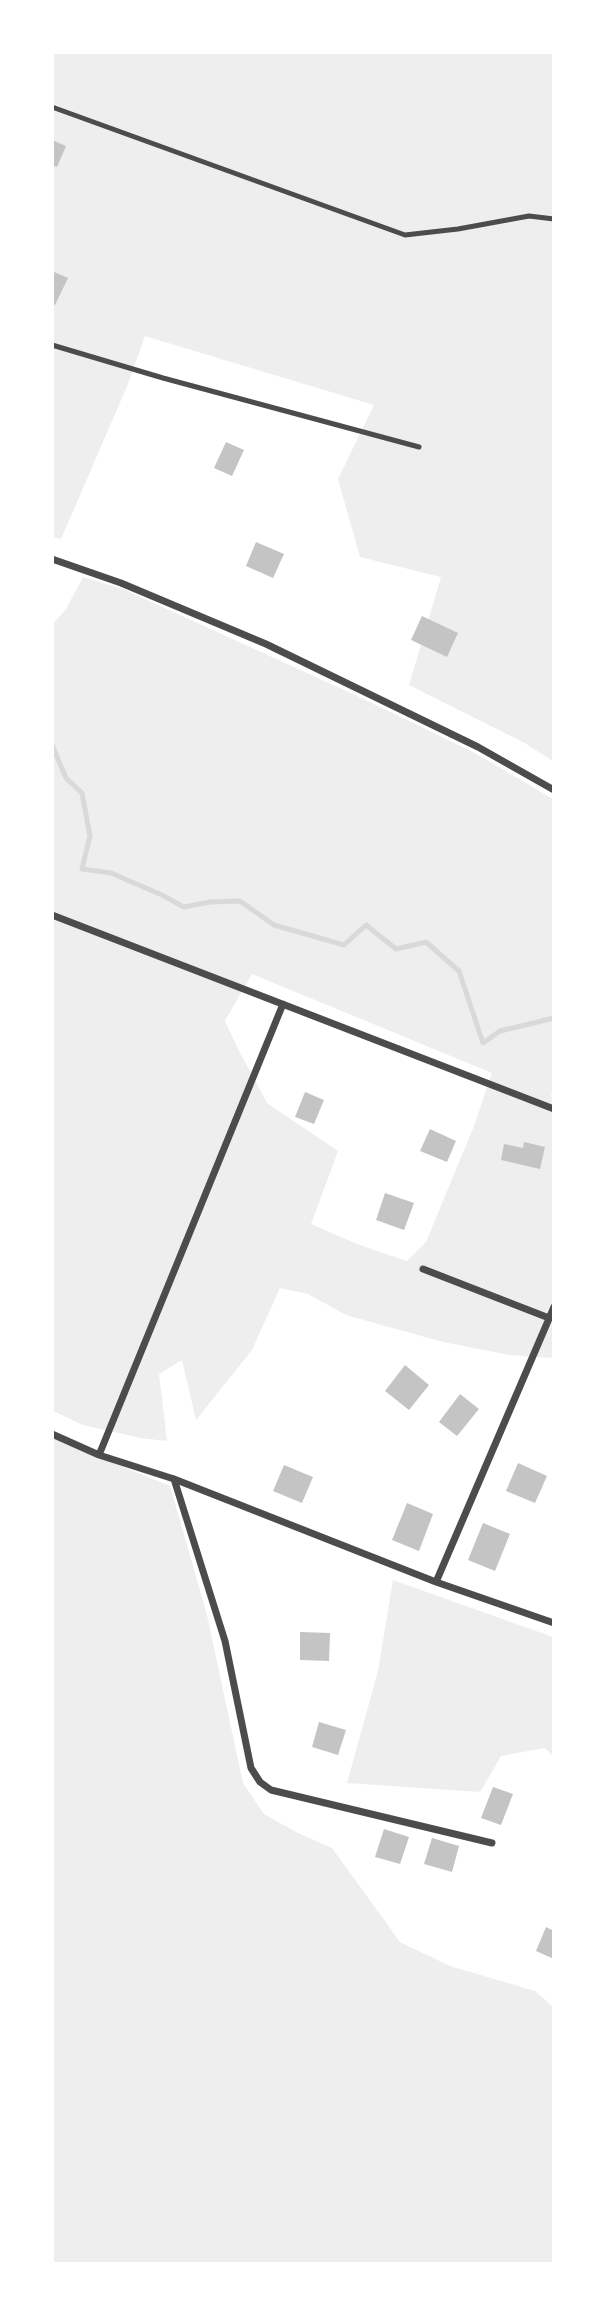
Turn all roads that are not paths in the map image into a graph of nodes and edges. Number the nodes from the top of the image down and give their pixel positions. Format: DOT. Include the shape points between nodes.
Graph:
graph roads {
  1 [pos="52,107"];
  2 [pos="554,219"];
  3 [pos="52,345"];
  4 [pos="419,447"];
  5 [pos="52,559"];
  6 [pos="554,790"];
  7 [pos="52,915"];
  8 [pos="283,1004"];
  9 [pos="554,1109"];
  10 [pos="424,1269"];
  11 [pos="554,1307"];
  12 [pos="549,1318"];
  13 [pos="52,1434"];
  14 [pos="99,1455"];
  15 [pos="174,1479"];
  16 [pos="436,1582"];
  17 [pos="554,1623"];
  18 [pos="492,1843"];
  1 -- 2 [label="lane" via="405,235 529,216"];
  3 -- 4 [label="lane"];
  5 -- 6 [label="street" via="267,644 478,747"];
  7 -- 8 [label="street"];
  8 -- 9 [label="street"];
  8 -- 14 [label="street"];
  10 -- 12 [label="street"];
  11 -- 12 [label="street"];
  12 -- 16 [label="street"];
  13 -- 14 [label="street"];
  14 -- 15 [label="street"];
  15 -- 16 [label="street"];
  15 -- 18 [label="street" via="225,1641 251,1769 260,1782 271,1790"];
  16 -- 17 [label="street"];
}
